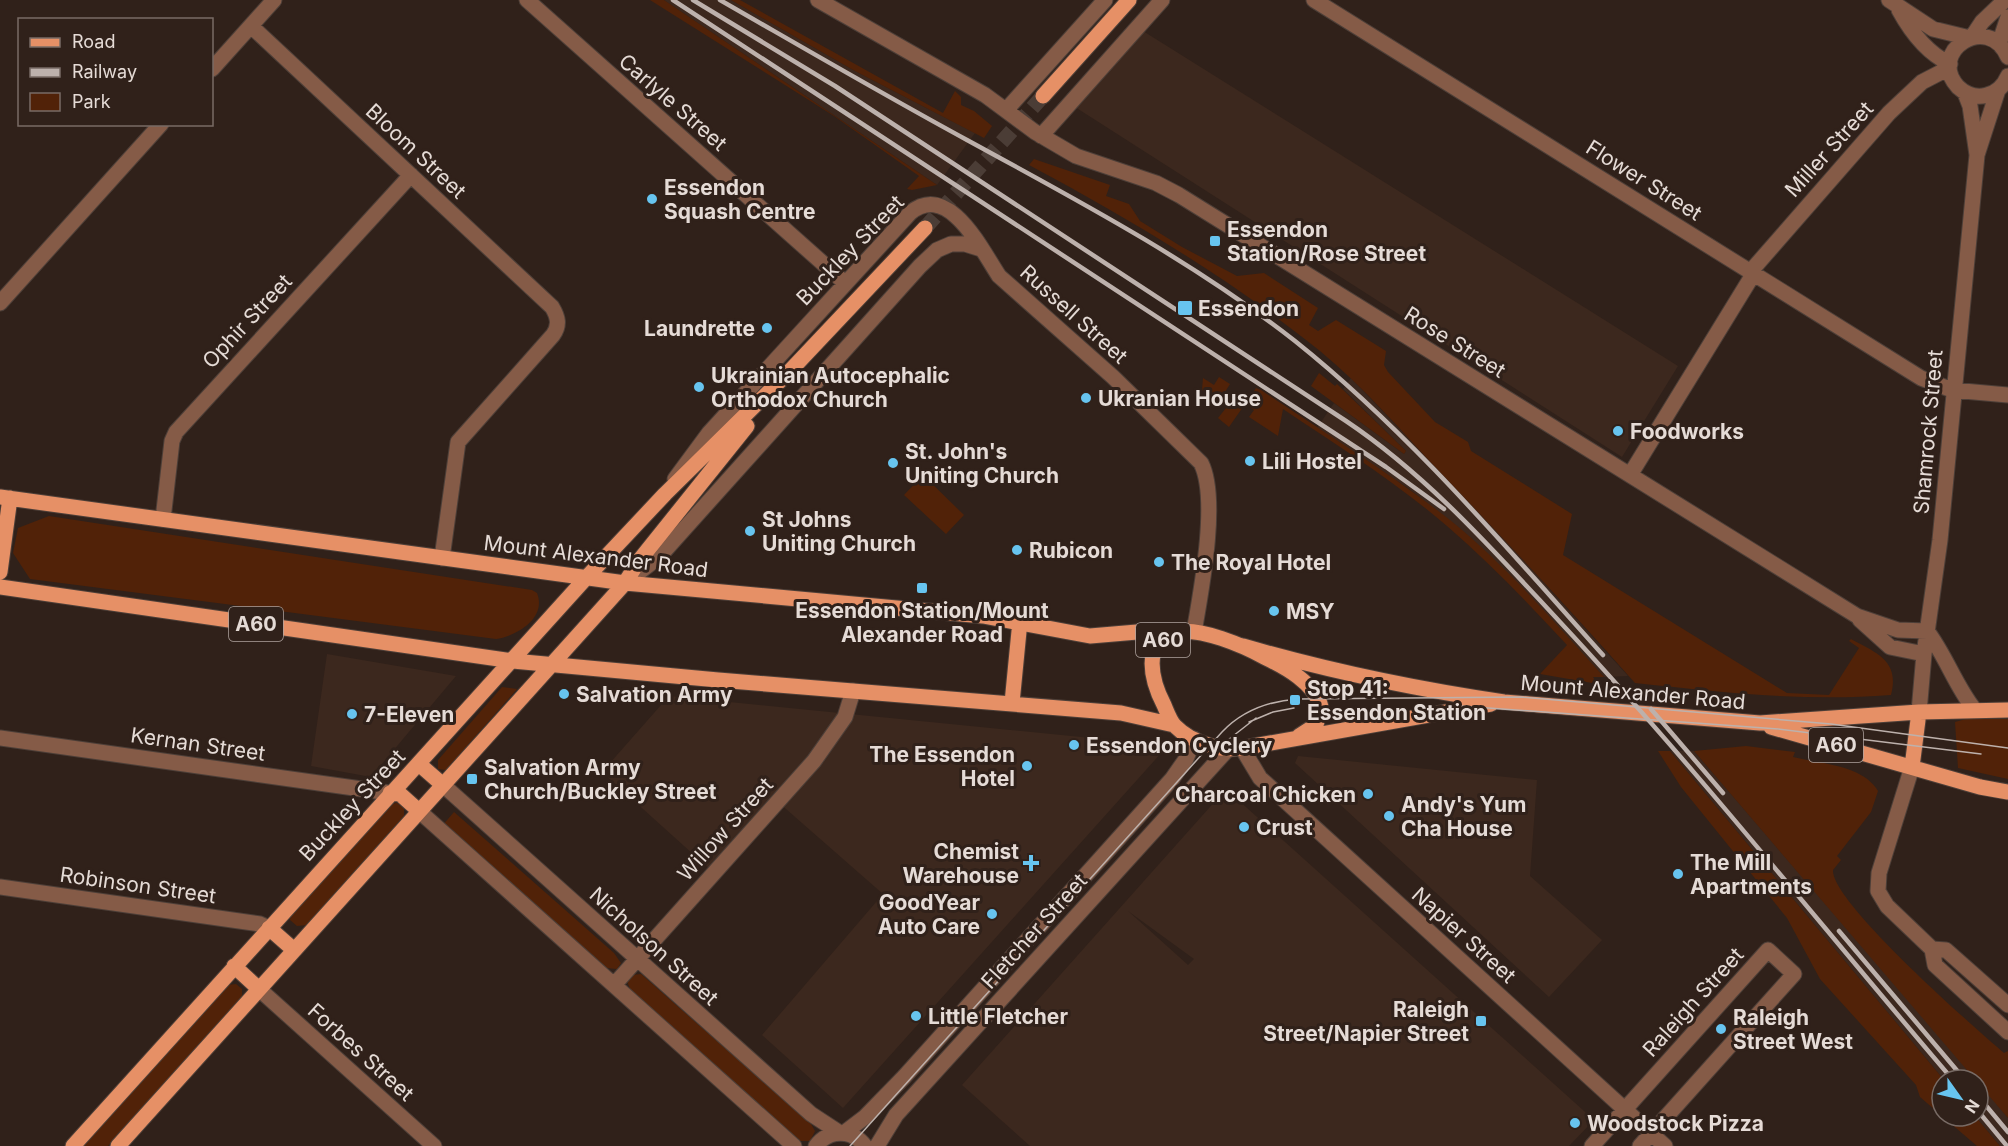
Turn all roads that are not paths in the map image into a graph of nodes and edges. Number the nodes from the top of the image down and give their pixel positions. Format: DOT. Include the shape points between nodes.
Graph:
graph roads {
  1 [pos="274,0"];
  2 [pos="527,0"];
  3 [pos="818,0"];
  4 [pos="1105,0"];
  5 [pos="1129,0"];
  6 [pos="1162,0"];
  7 [pos="1314,0"];
  8 [pos="2005,0"];
  9 [pos="1894,4"];
  10 [pos="2008,17"];
  11 [pos="250,26"];
  12 [pos="1971,37"];
  13 [pos="2004,49"];
  14 [pos="1949,66"];
  15 [pos="213,68"];
  16 [pos="2004,84"];
  17 [pos="1965,93"];
  18 [pos="1043,96"];
  19 [pos="1007,110"];
  20 [pos="159,126"];
  21 [pos="1041,136"];
  22 [pos="1977,155"];
  23 [pos="411,175"];
  24 [pos="925,228"];
  25 [pos="981,249"];
  26 [pos="1752,272"];
  27 [pos="845,283"];
  28 [pos="0,303"];
  29 [pos="789,372"];
  30 [pos="1952,390"];
  31 [pos="2008,395"];
  32 [pos="1630,475"];
  33 [pos="665,494"];
  34 [pos="5,497"];
  35 [pos="163,519"];
  36 [pos="442,558"];
  37 [pos="0,572"];
  38 [pos="586,578"];
  39 [pos="625,583"];
  40 [pos="0,587"];
  41 [pos="1857,616"];
  42 [pos="1020,621"];
  43 [pos="1927,631"];
  44 [pos="1191,632"];
  45 [pos="1243,646"];
  46 [pos="1924,654"];
  47 [pos="513,660"];
  48 [pos="552,664"];
  49 [pos="853,691"];
  50 [pos="1504,702"];
  51 [pos="1012,703"];
  52 [pos="1974,709"];
  53 [pos="2008,710"];
  54 [pos="1919,712"];
  55 [pos="1760,723"];
  56 [pos="1174,725"];
  57 [pos="1299,736"];
  58 [pos="0,738"];
  59 [pos="1194,739"];
  60 [pos="1235,749"];
  61 [pos="419,764"];
  62 [pos="1912,767"];
  63 [pos="443,785"];
  64 [pos="2008,792"];
  65 [pos="390,793"];
  66 [pos="419,811"];
  67 [pos="0,887"];
  68 [pos="268,928"];
  69 [pos="1932,949"];
  70 [pos="294,950"];
  71 [pos="637,959"];
  72 [pos="234,966"];
  73 [pos="614,985"];
  74 [pos="259,989"];
  75 [pos="2008,1005"];
  76 [pos="2008,1032"];
  77 [pos="1624,1110"];
  78 [pos="842,1133"];
  79 [pos="1651,1134"];
  80 [pos="73,1146"];
  81 [pos="118,1146"];
  82 [pos="434,1146"];
  83 [pos="794,1146"];
  84 [pos="816,1146"];
  85 [pos="866,1146"];
  86 [pos="877,1146"];
  87 [pos="1592,1146"];
  88 [pos="1640,1146"];
  89 [pos="1665,1146"];
  1 -- 11 [label="street"];
  2 -- 27 [label="street, Carlyle Street"];
  3 -- 19 [label="street, Rose Street"];
  4 -- 19 [label="street"];
  5 -- 18 [label="main road"];
  6 -- 21 [label="street"];
  7 -- 26 [label="street, Flower Street"];
  8 -- 12 [label="street"];
  9 -- 12 [label="street" via="1933,29"];
  9 -- 14 [label="street" via="1908,27"];
  10 -- 13 [label="street"];
  11 -- 15 [label="street"];
  11 -- 23 [label="street, Bloom Street"];
  12 -- 13 [label="street" via="1986,37"];
  12 -- 14 [label="street" via="1954,50"];
  14 -- 17 [label="street, Shamrock Street" via="1955,84"];
  14 -- 26 [label="street, Miller Street" via="1922,82 1889,113"];
  16 -- 17 [label="street" via="1982,96"];
  16 -- 22 [label="street, Shamrock Street"];
  17 -- 22 [label="street, Shamrock Street"];
  19 -- 21 [label="street, Rose Street"];
  20 -- 28 [label="street"];
  21 -- 32 [label="street, Rose Street" via="1088,161 1156,183 1179,195"];
  22 -- 30 [label="street, Shamrock Street"];
  23 -- 35 [label="street, Ophir Street" via="176,432"];
  23 -- 36 [label="street, Bloom Street" via="552,307 557,316 556,330 458,442"];
  24 -- 29 [label="main road, Buckley Street"];
  25 -- 27 [label="street, Buckley Street" via="948,208 927,203 910,213"];
  25 -- 39 [label="street, Buckley Street" via="951,244 931,255 659,557"];
  25 -- 44 [label="street, Russell Street" via="1001,278 1105,369 1201,463 1210,497"];
  26 -- 30 [label="street, Flower Street" via="1919,376"];
  26 -- 32 [label="street, Miller Street"];
  27 -- 33 [label="street, Buckley Street" via="709,433"];
  29 -- 33 [label="main road, Buckley Street"];
  29 -- 39 [label="main road, Buckley Street"];
  30 -- 31 [label="street, Flower Street"];
  30 -- 43 [label="street, Shamrock Street" via="1940,540"];
  32 -- 41 [label="street, Rose Street"];
  33 -- 38 [label="main road, Buckley Street"];
  34 -- 35 [label="main road, Mount Alexander Road / A60"];
  34 -- 37 [label="main road"];
  35 -- 36 [label="main road, Mount Alexander Road / A60"];
  36 -- 38 [label="main road, Mount Alexander Road / A60"];
  38 -- 39 [label="main road, Mount Alexander Road / A60"];
  38 -- 47 [label="main road, Buckley Street"];
  39 -- 42 [label="main road, Mount Alexander Road / A60"];
  39 -- 48 [label="main road, Buckley Street"];
  40 -- 47 [label="main road, A60"];
  41 -- 43 [label="street, Rose Street" via="1898,630"];
  41 -- 46 [label="street, Rose Street" via="1890,647"];
  42 -- 44 [label="main road, Mount Alexander Road / A60" via="1090,636"];
  42 -- 51 [label="main road"];
  43 -- 46 [label="street, Shamrock Street"];
  43 -- 52 [label="street"];
  44 -- 45 [label="main road, A60"];
  44 -- 56 [label="main road, A60" via="1174,633 1161,641 1151,662 1153,683"];
  45 -- 50 [label="main road, Mount Alexander Road / A60" via="1339,673"];
  45 -- 57 [label="main road, A60" via="1293,674 1315,693 1321,707 1320,718 1311,730"];
  46 -- 54 [label="street, Shamrock Street"];
  47 -- 48 [label="main road, A60"];
  47 -- 61 [label="main road, Buckley Street"];
  48 -- 49 [label="main road, A60"];
  48 -- 63 [label="main road, Buckley Street"];
  49 -- 51 [label="main road, A60"];
  49 -- 71 [label="street, Willow Street" via="844,717 814,761"];
  50 -- 55 [label="main road, Mount Alexander Road / A60"];
  50 -- 57 [label="main road, Mount Alexander Road / A60"];
  51 -- 56 [label="main road, A60" via="1131,714"];
  52 -- 53 [label="main road, Mount Alexander Road / A60"];
  52 -- 54 [label="main road, Mount Alexander Road / A60"];
  54 -- 55 [label="main road, Mount Alexander Road / A60"];
  54 -- 62 [label="main road"];
  55 -- 62 [label="main road, Mount Alexander Road / A60"];
  56 -- 59 [label="main road, A60"];
  57 -- 60 [label="main road, A60"];
  58 -- 65 [label="street, Kernan Street"];
  59 -- 60 [label="main road, A60" via="1209,746"];
  59 -- 78 [label="street, Fletcher Street" via="1172,779 903,1077 865,1117"];
  60 -- 77 [label="street, Napier Street" via="1269,786"];
  60 -- 86 [label="street, Fletcher Street" via="900,1110"];
  61 -- 63 [label="main road"];
  61 -- 65 [label="main road, Buckley Street"];
  62 -- 64 [label="main road, Mount Alexander Road / A60"];
  62 -- 69 [label="street" via="1879,873 1878,891 1887,906"];
  63 -- 66 [label="main road, Buckley Street"];
  63 -- 71 [label="street, Nicholson Street"];
  65 -- 66 [label="main road" via="400,794"];
  65 -- 68 [label="main road, Buckley Street"];
  66 -- 70 [label="main road, Buckley Street"];
  66 -- 73 [label="street"];
  67 -- 68 [label="street, Robinson Street"];
  68 -- 70 [label="main road"];
  68 -- 72 [label="main road, Buckley Street"];
  69 -- 75 [label="street" via="1946,950"];
  69 -- 76 [label="street" via="1935,965"];
  70 -- 74 [label="main road, Buckley Street"];
  71 -- 73 [label="street, Willow Street"];
  71 -- 78 [label="street, Nicholson Street" via="811,1114"];
  72 -- 74 [label="main road"];
  72 -- 80 [label="main road, Buckley Street"];
  73 -- 83 [label="street"];
  74 -- 81 [label="main road, Buckley Street"];
  74 -- 82 [label="street, Forbes Street"];
  77 -- 79 [label="street, Napier Street"];
  77 -- 79 [label="street, Raleigh Street" via="1768,950 1794,974"];
  77 -- 87 [label="street, Raleigh Street"];
  78 -- 84 [label="street, Fletcher Street" via="827,1136"];
  78 -- 85 [label="street, Nicholson Street"];
  79 -- 88 [label="street, Raleigh Street"];
  79 -- 89 [label="street, Napier Street"];
}
